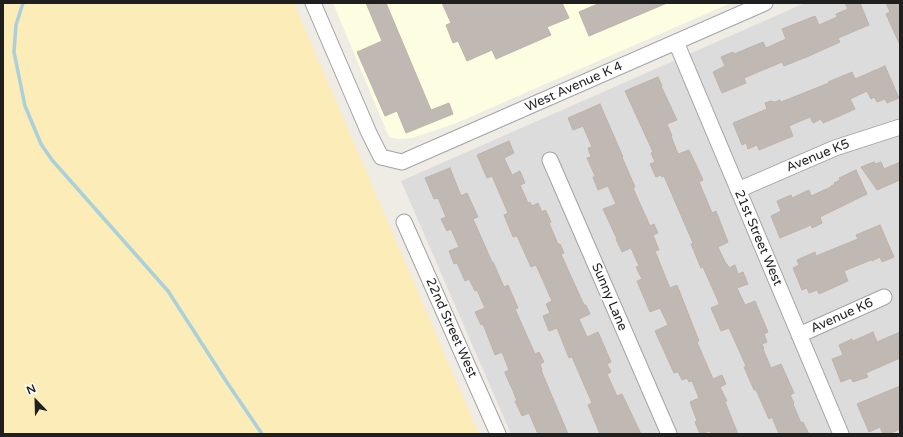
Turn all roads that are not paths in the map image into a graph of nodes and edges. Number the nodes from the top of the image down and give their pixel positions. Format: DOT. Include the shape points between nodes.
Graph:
graph roads {
  1 [pos="313,3"];
  2 [pos="765,3"];
  3 [pos="676,42"];
  4 [pos="900,127"];
  5 [pos="550,160"];
  6 [pos="738,190"];
  7 [pos="404,222"];
  8 [pos="884,297"];
  9 [pos="799,335"];
  10 [pos="498,434"];
  11 [pos="669,434"];
  12 [pos="841,434"];
  1 -- 3 [label="street, West Avenue K 4" via="381,157 402,162"];
  2 -- 3 [label="street, West Avenue K 4"];
  3 -- 6 [label="street, 21st Street West"];
  4 -- 6 [label="street, Avenue K5" via="835,148"];
  5 -- 11 [label="street, Sunny Lane"];
  6 -- 9 [label="street, 21st Street West"];
  7 -- 10 [label="street, 22nd Street West"];
  8 -- 9 [label="street, Avenue K6"];
  9 -- 12 [label="street, 21st Street West"];
}
